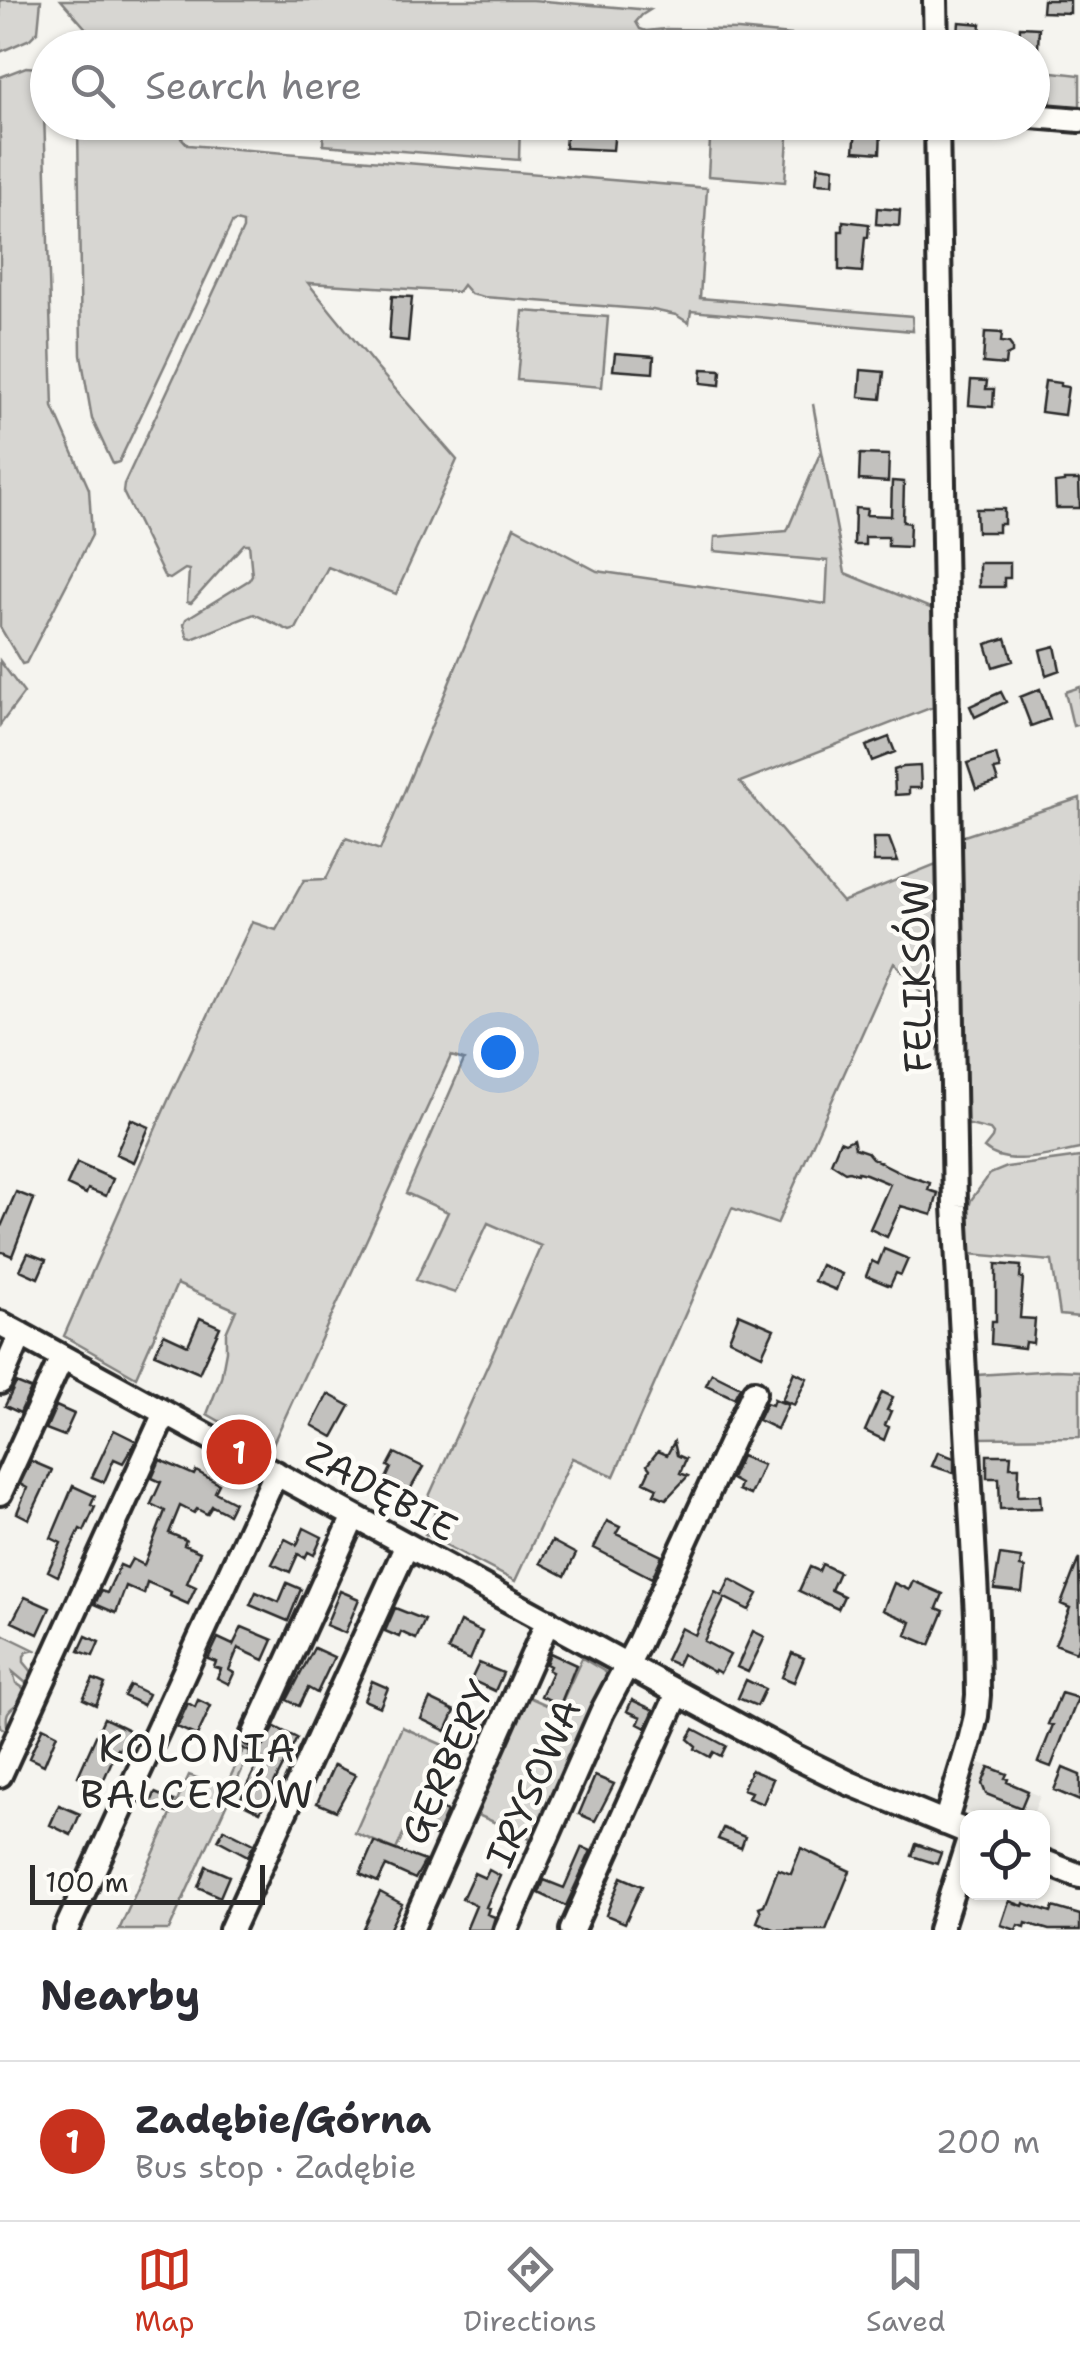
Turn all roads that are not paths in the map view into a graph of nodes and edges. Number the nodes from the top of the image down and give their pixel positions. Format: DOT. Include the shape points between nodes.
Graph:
graph roads {
  1 [pos="935,0"];
  2 [pos="936,30"];
  3 [pos="1050,118"];
  4 [pos="1080,120"];
  5 [pos="937,140"];
  6 [pos="0,1323"];
  7 [pos="21,1334"];
  8 [pos="62,1357"];
  9 [pos="0,1382"];
  10 [pos="754,1392"];
  11 [pos="165,1414"];
  12 [pos="276,1473"];
  13 [pos="0,1493"];
  14 [pos="354,1516"];
  15 [pos="407,1545"];
  16 [pos="548,1622"];
  17 [pos="625,1664"];
  18 [pos="678,1693"];
  19 [pos="255,1734"];
  20 [pos="0,1775"];
  21 [pos="945,1823"];
  22 [pos="960,1829"];
  23 [pos="1050,1864"];
  24 [pos="960,1867"];
  25 [pos="1080,1876"];
  26 [pos="66,1930"];
  27 [pos="231,1930"];
  28 [pos="411,1930"];
  29 [pos="506,1930"];
  30 [pos="572,1930"];
  31 [pos="940,1930"];
  1 -- 2 [label="street"];
  3 -- 4 [label="street"];
  5 -- 21 [label="street, FELIKSÓW" via="955,1206 978,1695"];
  6 -- 7 [label="street, ZADĘBIE"];
  7 -- 8 [label="street, ZADĘBIE"];
  7 -- 9 [label="street"];
  8 -- 11 [label="street, ZADĘBIE"];
  8 -- 13 [label="street"];
  10 -- 17 [label="street"];
  11 -- 12 [label="street, ZADĘBIE"];
  11 -- 20 [label="street"];
  12 -- 14 [label="street, ZADĘBIE"];
  12 -- 26 [label="street"];
  14 -- 15 [label="street, ZADĘBIE"];
  14 -- 19 [label="street"];
  15 -- 16 [label="street, ZADĘBIE"];
  15 -- 27 [label="street"];
  16 -- 17 [label="street, ZADĘBIE"];
  16 -- 28 [label="street, GERBERY"];
  17 -- 18 [label="street, ZADĘBIE"];
  17 -- 29 [label="street, IRYSOWA"];
  18 -- 21 [label="street, ZADĘBIE" via="849,1783"];
  18 -- 30 [label="street"];
  21 -- 22 [label="street, ZADĘBIE"];
  23 -- 25 [label="street"];
  24 -- 31 [label="street"];
}
